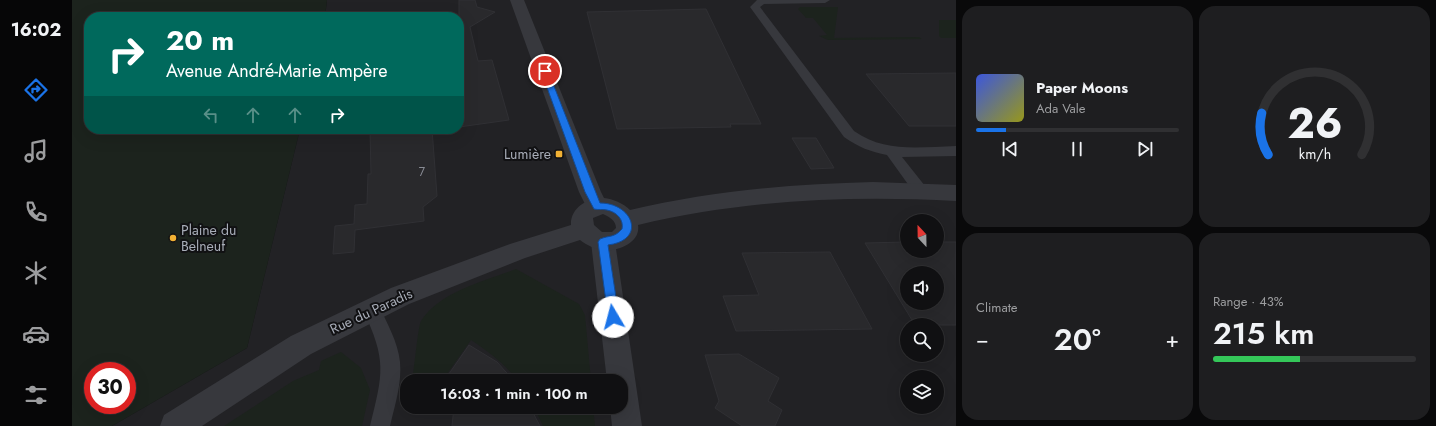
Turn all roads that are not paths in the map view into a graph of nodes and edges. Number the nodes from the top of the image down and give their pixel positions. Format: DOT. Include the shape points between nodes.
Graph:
graph roads {
  1 [pos="517,0"];
  2 [pos="825,0"];
  3 [pos="891,151"];
  4 [pos="956,151"];
  5 [pos="920,190"];
  6 [pos="956,193"];
  7 [pos="597,206"];
  8 [pos="626,219"];
  9 [pos="593,236"];
  10 [pos="372,310"];
  11 [pos="175,426"];
  12 [pos="380,426"];
  13 [pos="628,426"];
  1 -- 7 [label="street"];
  2 -- 3 [label="lane" via="761,1 755,6 849,134 856,141"];
  3 -- 4 [label="lane"];
  3 -- 5 [label="lane"];
  5 -- 6 [label="street"];
  5 -- 8 [label="street" via="824,190 757,194 680,206"];
  7 -- 8 [label="street" via="614,208"];
  7 -- 9 [label="street" via="591,208 581,219"];
  8 -- 9 [label="street" via="627,231 618,240"];
  9 -- 10 [label="street, Rue du Paradis" via="511,254 400,296"];
  9 -- 13 [label="street"];
  10 -- 11 [label="street, Rue du Paradis" via="301,345"];
  10 -- 12 [label="lane" via="391,361"];
}
